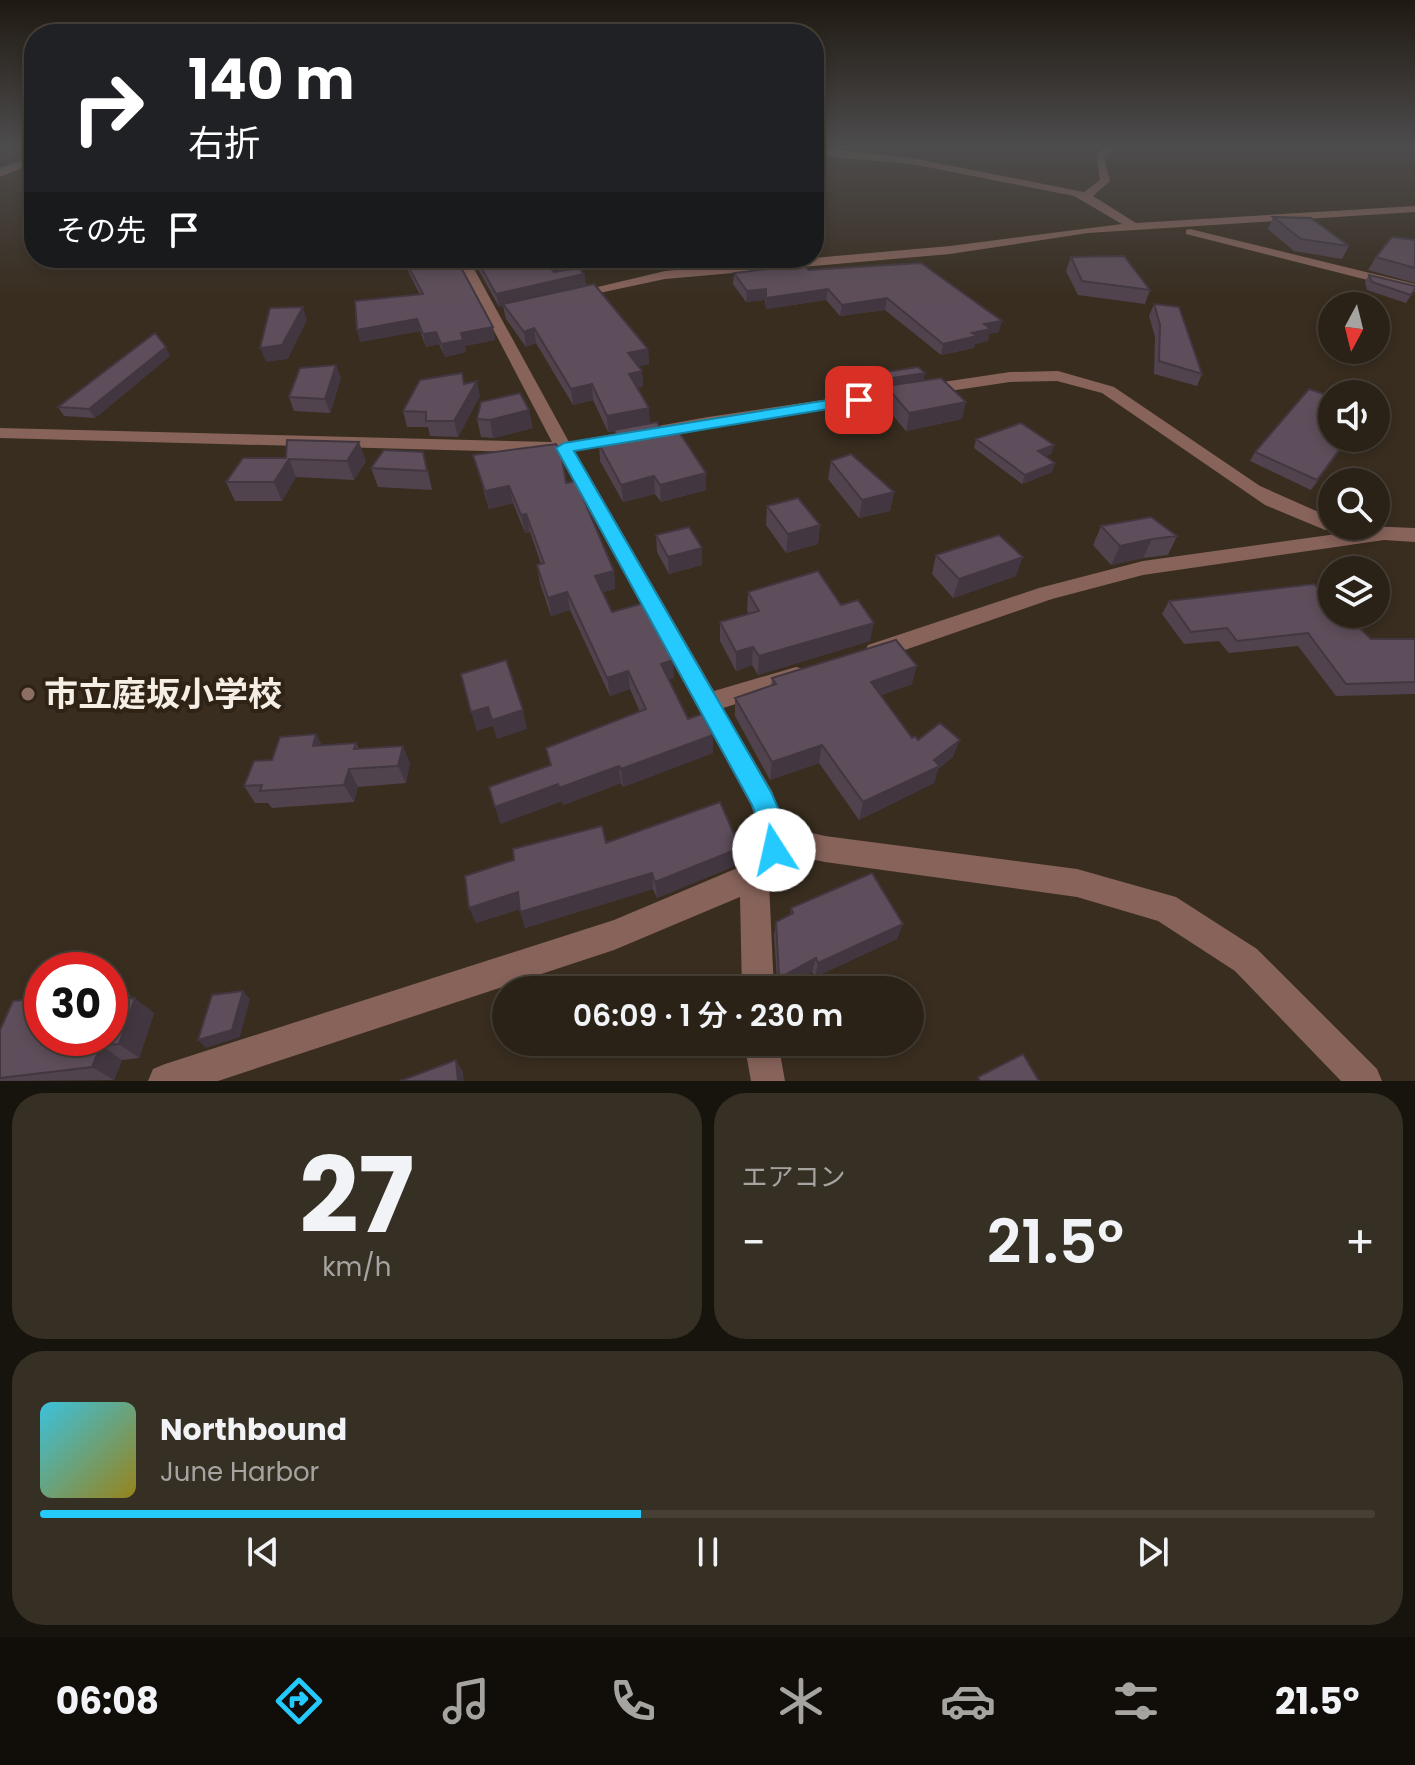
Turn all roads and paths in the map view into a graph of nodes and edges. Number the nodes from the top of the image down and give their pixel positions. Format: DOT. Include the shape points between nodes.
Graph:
graph roads {
  1 [pos="1088,197"];
  2 [pos="1415,209"];
  3 [pos="1134,227"];
  4 [pos="824,261"];
  5 [pos="468,268"];
  6 [pos="745,268"];
  7 [pos="1415,288"];
  8 [pos="557,298"];
  9 [pos="0,433"];
  10 [pos="564,448"];
  11 [pos="1318,519"];
  12 [pos="1390,534"];
  13 [pos="1415,535"];
  14 [pos="1339,540"];
  15 [pos="854,658"];
  16 [pos="810,672"];
  17 [pos="708,703"];
  18 [pos="773,838"];
  19 [pos="754,876"];
  20 [pos="758,976"];
  21 [pos="764,1056"];
  22 [pos="165,1081"];
  23 [pos="768,1081"];
  24 [pos="1365,1081"];
  1 -- 3 [label="street"];
  2 -- 3 [label="street"];
  3 -- 4 [label="street"];
  3 -- 7 [label="street" via="1206,234"];
  5 -- 10 [label="street" via="498,314"];
  6 -- 8 [label="street" via="665,275"];
  9 -- 10 [label="street"];
  10 -- 11 [label="street" via="995,380 1058,376 1116,394 1253,490"];
  10 -- 17 [label="street"];
  12 -- 13 [label="street"];
  14 -- 15 [label="street" via="1143,568 1047,593"];
  16 -- 17 [label="street"];
  17 -- 18 [label="street" via="762,800"];
  18 -- 19 [label="street" via="771,863"];
  18 -- 24 [label="street" via="1077,883 1165,908 1246,960"];
  19 -- 20 [label="street"];
  19 -- 22 [label="street" via="614,935"];
  21 -- 23 [label="street"];
}
